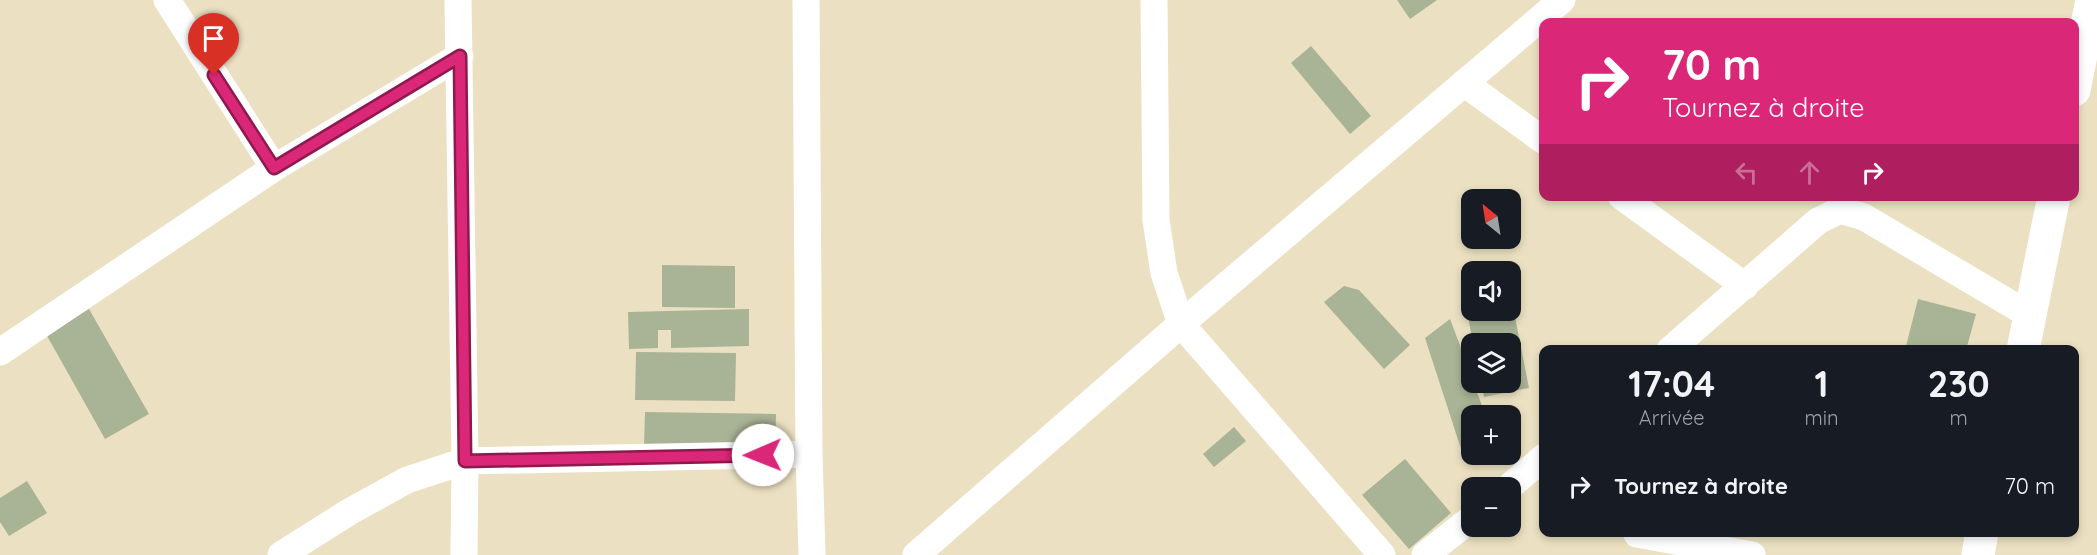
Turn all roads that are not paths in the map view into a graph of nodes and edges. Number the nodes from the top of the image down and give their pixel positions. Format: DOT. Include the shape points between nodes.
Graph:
graph roads {
  1 [pos="167,0"];
  2 [pos="458,0"];
  3 [pos="806,0"];
  4 [pos="1154,0"];
  5 [pos="1562,0"];
  6 [pos="2092,0"];
  7 [pos="1541,18"];
  8 [pos="1539,19"];
  9 [pos="460,56"];
  10 [pos="2079,65"];
  11 [pos="1464,83"];
  12 [pos="1539,137"];
  13 [pos="274,168"];
  14 [pos="1628,201"];
  15 [pos="2053,201"];
  16 [pos="1745,286"];
  17 [pos="2031,316"];
  18 [pos="1181,324"];
  19 [pos="1676,345"];
  20 [pos="2024,345"];
  21 [pos="0,352"];
  22 [pos="809,454"];
  23 [pos="465,461"];
  24 [pos="1539,461"];
  25 [pos="1521,477"];
  26 [pos="1461,527"];
  27 [pos="1981,537"];
  28 [pos="1636,541"];
  29 [pos="281,555"];
  30 [pos="464,555"];
  31 [pos="812,555"];
  32 [pos="916,555"];
  33 [pos="1382,555"];
  34 [pos="1425,555"];
  35 [pos="1752,555"];
  36 [pos="1978,555"];
  1 -- 13 [label="street"];
  2 -- 9 [label="street"];
  3 -- 22 [label="street"];
  4 -- 18 [label="street" via="1156,220 1164,273"];
  5 -- 7 [label="street"];
  6 -- 10 [label="street"];
  8 -- 11 [label="street"];
  9 -- 13 [label="street"];
  9 -- 23 [label="street"];
  11 -- 12 [label="street"];
  11 -- 18 [label="street"];
  13 -- 21 [label="street"];
  14 -- 16 [label="street"];
  15 -- 17 [label="street"];
  16 -- 17 [label="street" via="1818,221 1840,210 1864,217"];
  16 -- 19 [label="street"];
  17 -- 20 [label="street"];
  18 -- 32 [label="street"];
  18 -- 33 [label="street"];
  22 -- 23 [label="street"];
  22 -- 31 [label="street"];
  23 -- 29 [label="street" via="407,480"];
  23 -- 30 [label="street"];
  24 -- 25 [label="street"];
  26 -- 34 [label="street"];
  27 -- 36 [label="street"];
  28 -- 35 [label="street"];
}
